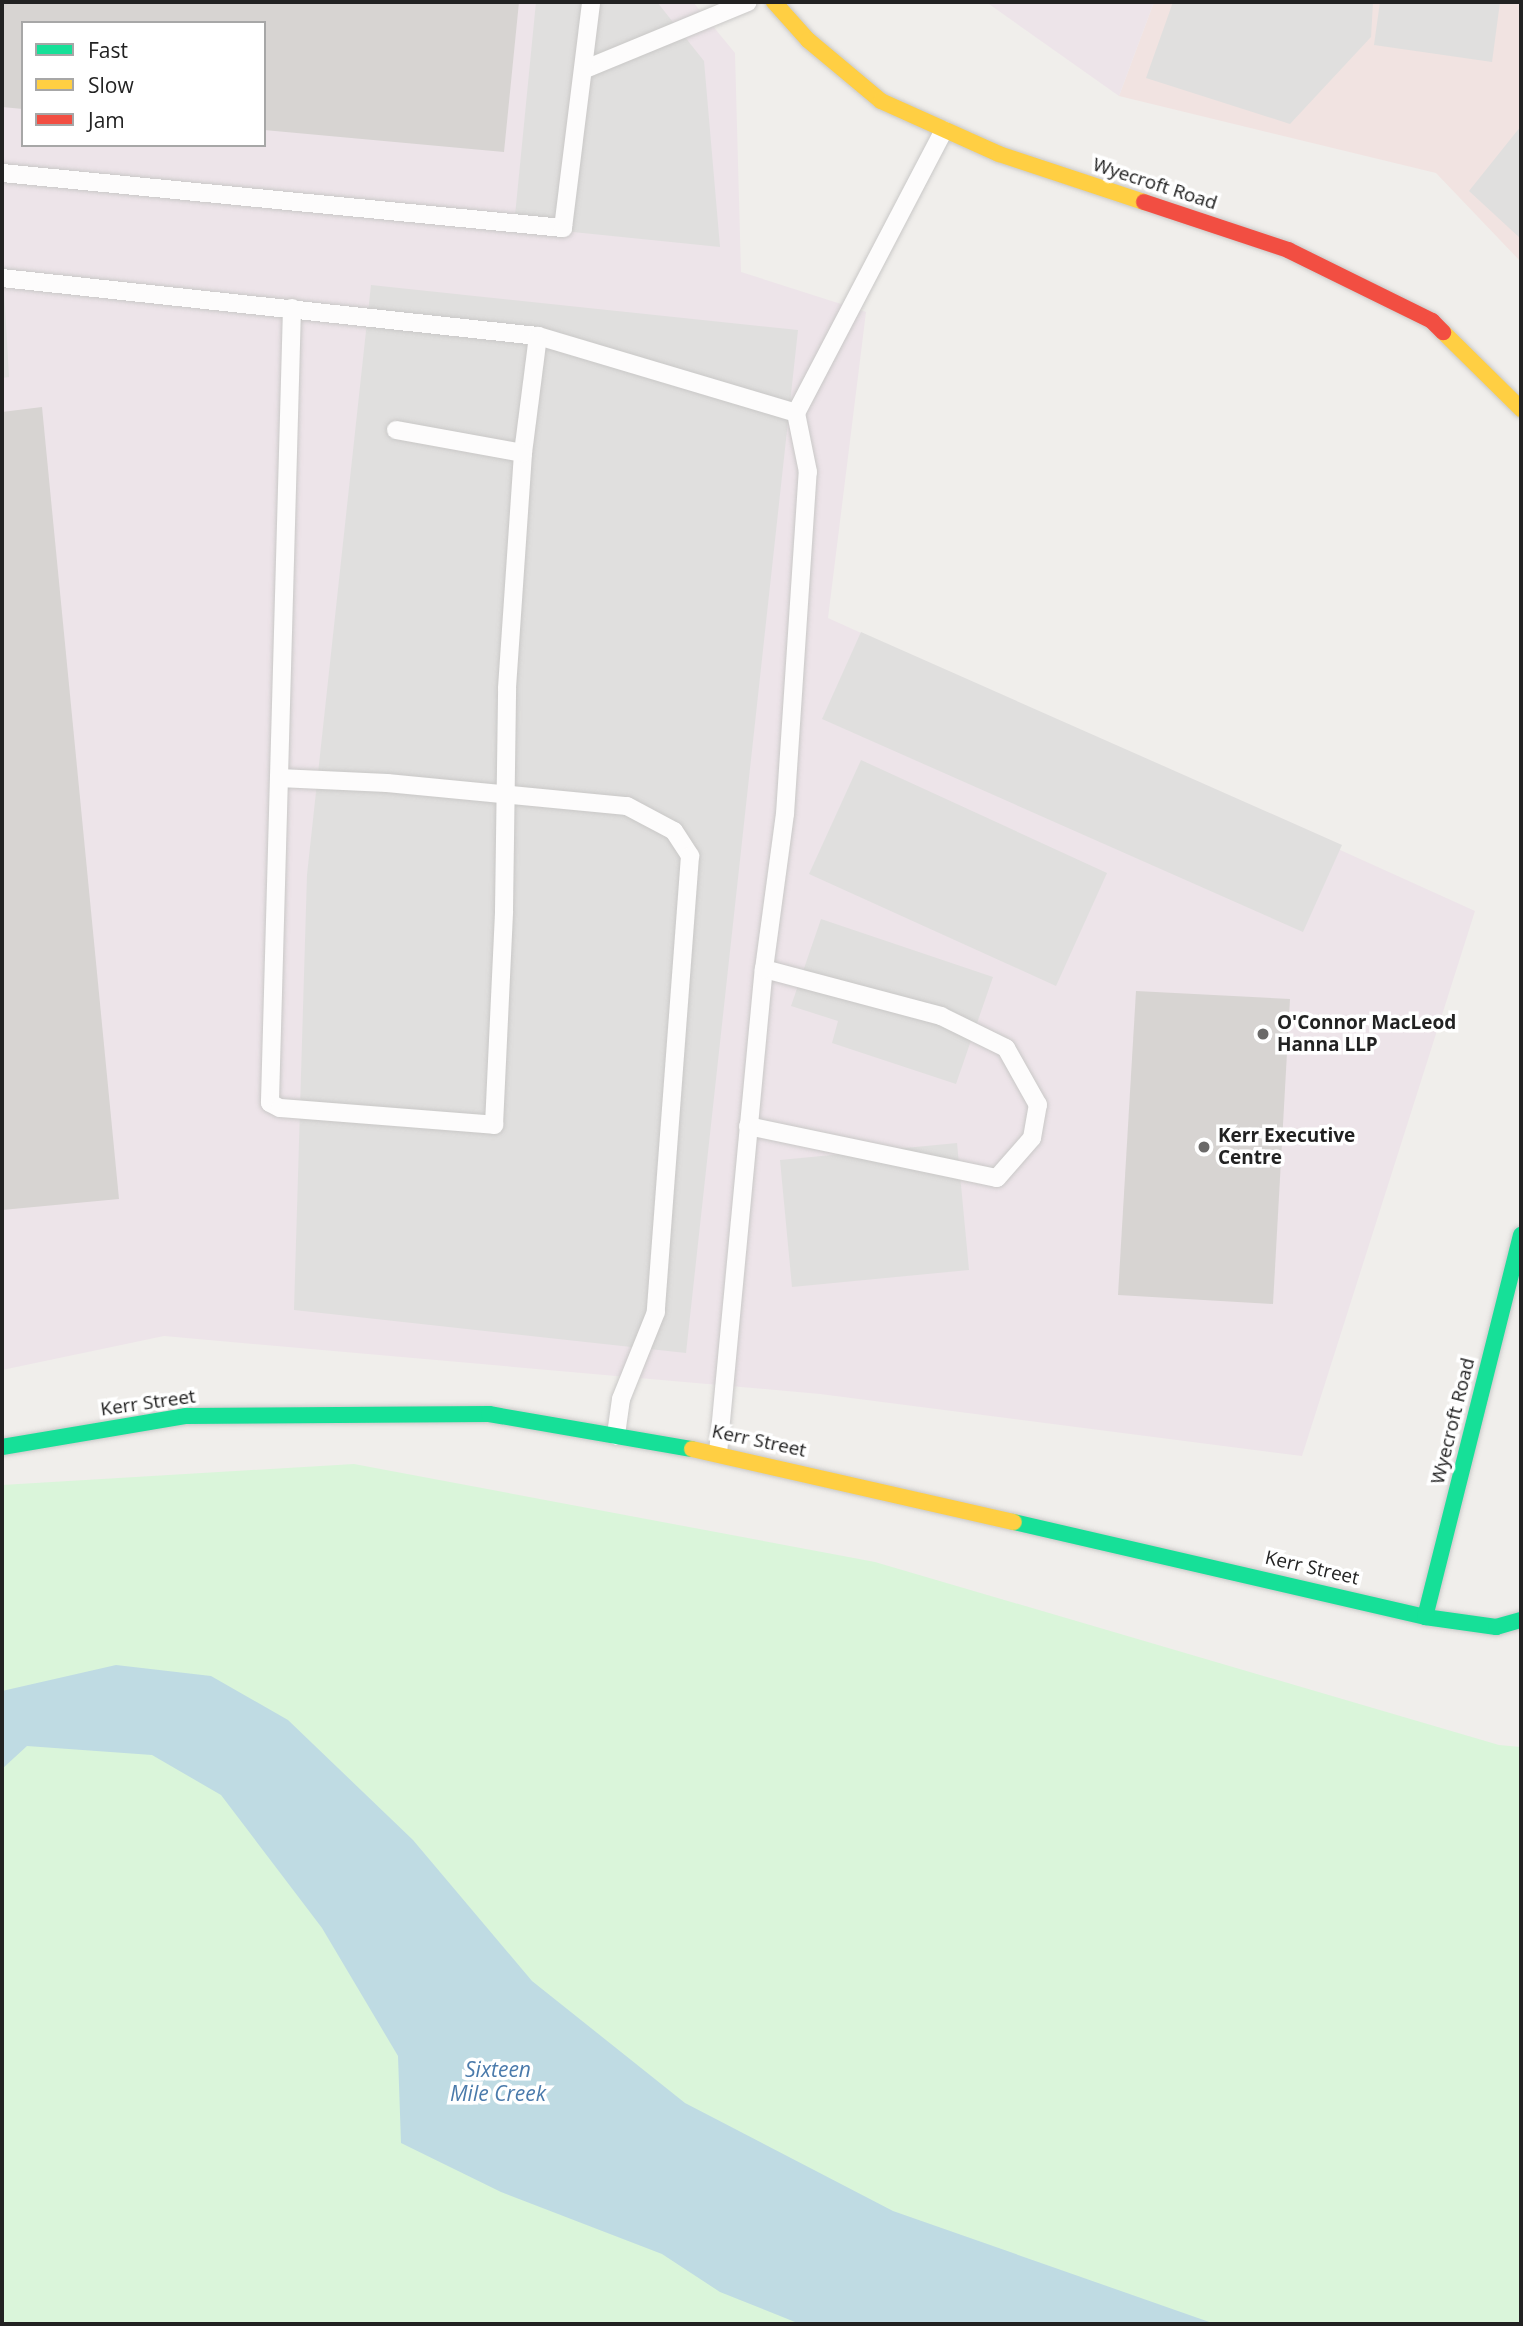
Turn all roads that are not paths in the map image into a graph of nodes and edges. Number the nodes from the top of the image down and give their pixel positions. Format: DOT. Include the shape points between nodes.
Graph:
graph roads {
  1 [pos="592,2"];
  2 [pos="748,2"];
  3 [pos="774,2"];
  4 [pos="583,70"];
  5 [pos="944,130"];
  6 [pos="2,173"];
  7 [pos="2,278"];
  8 [pos="292,309"];
  9 [pos="538,336"];
  10 [pos="1521,409"];
  11 [pos="796,413"];
  12 [pos="396,430"];
  13 [pos="523,453"];
  14 [pos="279,778"];
  15 [pos="505,794"];
  16 [pos="764,969"];
  17 [pos="748,1126"];
  18 [pos="1521,1235"];
  19 [pos="616,1436"];
  20 [pos="2,1447"];
  21 [pos="718,1453"];
  22 [pos="1425,1617"];
  23 [pos="1521,1620"];
  24 [pos="1496,1627"];
  25 [pos="1513,1640"];
  1 -- 4 [label="lane"];
  2 -- 4 [label="lane"];
  3 -- 5 [label="main road, Wyecroft Road" via="808,40 881,102"];
  4 -- 6 [label="lane" via="563,228"];
  5 -- 10 [label="main road, Wyecroft Road" via="999,155 1288,250 1432,321"];
  5 -- 11 [label="lane"];
  7 -- 8 [label="lane"];
  8 -- 9 [label="lane"];
  8 -- 14 [label="lane"];
  9 -- 11 [label="lane"];
  9 -- 13 [label="lane"];
  11 -- 16 [label="lane" via="808,472 785,814"];
  12 -- 13 [label="lane"];
  13 -- 15 [label="lane" via="507,688"];
  14 -- 15 [label="lane"];
  14 -- 15 [label="lane" via="270,1103 280,1108 494,1125"];
  15 -- 19 [label="lane" via="627,806 674,831 690,856 656,1312 621,1399"];
  16 -- 17 [label="lane"];
  16 -- 17 [label="lane" via="940,1016 1006,1048 1038,1105 1032,1138 997,1178"];
  17 -- 21 [label="lane"];
  18 -- 22 [label="main road, Wyecroft Road"];
  19 -- 20 [label="main road, Kerr Street" via="489,1414 186,1416"];
  19 -- 21 [label="main road, Kerr Street"];
  21 -- 22 [label="main road, Kerr Street"];
  22 -- 24 [label="main road, Kerr Street"];
  23 -- 24 [label="main road, Kerr Street"];
  24 -- 25 [label="main road, Kerr Street"];
}
